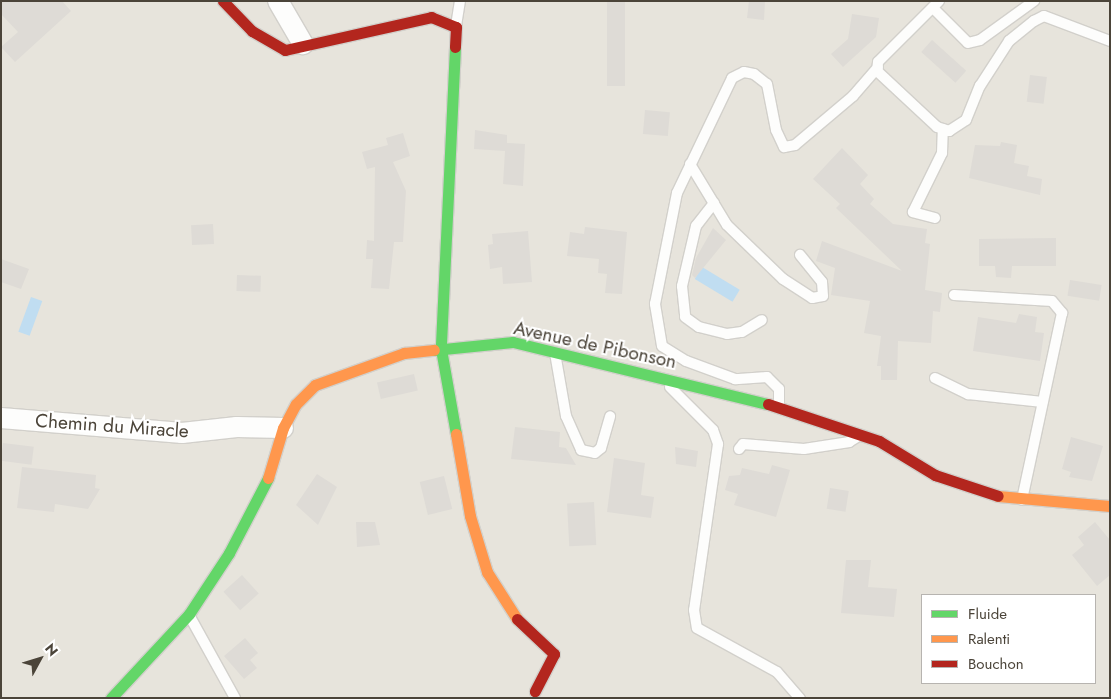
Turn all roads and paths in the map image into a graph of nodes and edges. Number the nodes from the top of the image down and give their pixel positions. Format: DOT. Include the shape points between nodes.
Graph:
graph roads {
  1 [pos="223,1"];
  2 [pos="278,1"];
  3 [pos="460,1"];
  4 [pos="1034,1"];
  5 [pos="936,5"];
  6 [pos="456,27"];
  7 [pos="1110,41"];
  8 [pos="303,44"];
  9 [pos="878,67"];
  10 [pos="943,129"];
  11 [pos="690,164"];
  12 [pos="714,203"];
  13 [pos="935,218"];
  14 [pos="800,255"];
  15 [pos="954,295"];
  16 [pos="762,320"];
  17 [pos="441,349"];
  18 [pos="554,350"];
  19 [pos="659,375"];
  20 [pos="935,378"];
  21 [pos="1043,402"];
  22 [pos="779,405"];
  23 [pos="610,416"];
  24 [pos="1,418"];
  25 [pos="283,428"];
  26 [pos="862,434"];
  27 [pos="739,449"];
  28 [pos="1022,501"];
  29 [pos="1110,506"];
  30 [pos="189,614"];
  31 [pos="535,691"];
  32 [pos="111,698"];
  33 [pos="235,698"];
  34 [pos="800,698"];
  1 -- 8 [label="street" via="252,31 284,50"];
  2 -- 8 [label="street"];
  3 -- 6 [label="lane"];
  4 -- 5 [label="lane" via="980,40 968,43"];
  5 -- 9 [label="lane"];
  6 -- 8 [label="street" via="431,17"];
  6 -- 17 [label="street"];
  7 -- 10 [label="lane" via="1044,16 1034,21 1009,41 980,86 966,120 949,131"];
  9 -- 10 [label="lane" via="877,71"];
  9 -- 11 [label="lane" via="853,96 795,145 784,147 776,130 767,84 749,73 732,78"];
  10 -- 13 [label="lane" via="942,152 914,212"];
  11 -- 12 [label="lane"];
  11 -- 22 [label="lane" via="677,193 655,304 662,346 686,361 735,379 767,377 779,389"];
  12 -- 14 [label="lane" via="727,225 783,279 812,298 823,296 822,282"];
  12 -- 16 [label="lane" via="696,226 682,286 685,317 699,327 727,334 742,332"];
  15 -- 21 [label="lane" via="1052,301 1062,313"];
  17 -- 18 [label="street, Avenue de Pibonson" via="513,342"];
  17 -- 25 [label="street, Avenue de Pibonson" via="404,353 321,382 296,404"];
  17 -- 31 [label="street" via="470,516 487,572 516,618 554,654"];
  18 -- 19 [label="street, Avenue de Pibonson"];
  18 -- 23 [label="lane" via="566,416 581,450 595,453 601,448"];
  19 -- 22 [label="street, Avenue de Pibonson"];
  19 -- 34 [label="lane" via="713,430 718,444 694,610 697,628 777,672"];
  20 -- 21 [label="lane" via="968,394"];
  21 -- 28 [label="lane"];
  22 -- 26 [label="street, Avenue de Pibonson"];
  24 -- 25 [label="street, Chemin du Miracle" via="182,433 237,427"];
  25 -- 30 [label="street, Avenue de Pibonson" via="265,487"];
  26 -- 27 [label="lane" via="849,442 804,449 743,444"];
  26 -- 28 [label="street, Avenue de Pibonson" via="935,475 977,492"];
  28 -- 29 [label="street, Avenue de Pibonson"];
  30 -- 32 [label="street, Avenue de Pibonson"];
  30 -- 33 [label="lane"];
}
